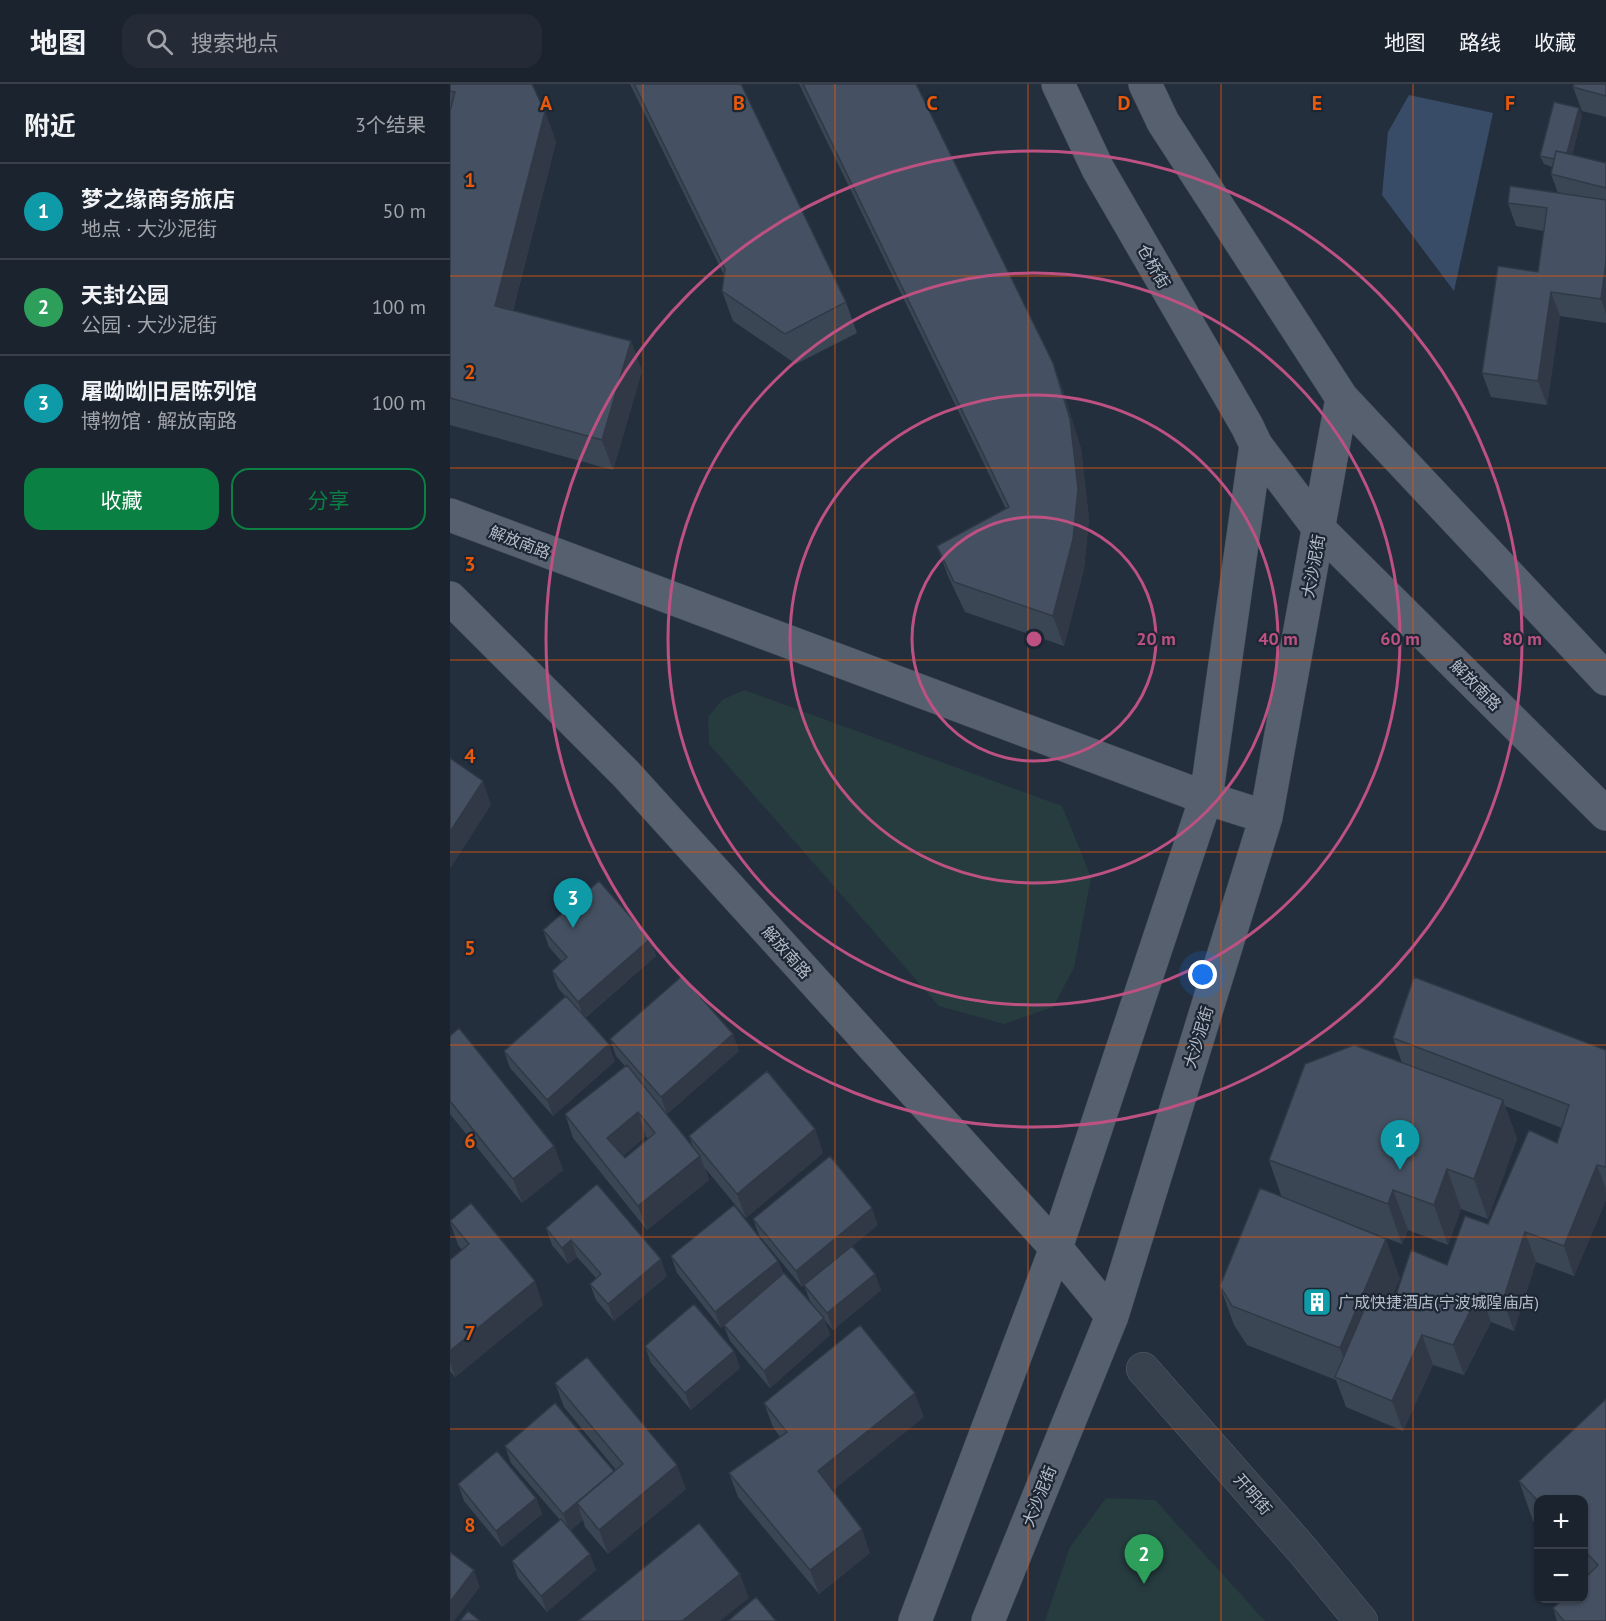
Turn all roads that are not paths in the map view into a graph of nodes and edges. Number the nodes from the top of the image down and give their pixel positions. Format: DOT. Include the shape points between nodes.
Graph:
graph roads {
  1 [pos="1058,84"];
  2 [pos="1145,84"];
  3 [pos="1342,398"];
  4 [pos="1256,445"];
  5 [pos="450,515"];
  6 [pos="1320,530"];
  7 [pos="450,598"];
  8 [pos="1606,679"];
  9 [pos="1206,798"];
  10 [pos="1606,814"];
  11 [pos="1266,817"];
  12 [pos="1056,1248"];
  13 [pos="1112,1316"];
  14 [pos="1143,1370"];
  15 [pos="915,1621"];
  16 [pos="988,1621"];
  17 [pos="1361,1621"];
  1 -- 4 [label="main road, 仓桥街" via="1098,169"];
  2 -- 3 [label="main road" via="1163,122"];
  3 -- 6 [label="main road, 大沙泥街"];
  3 -- 8 [label="main road"];
  4 -- 6 [label="main road, 解放南路"];
  4 -- 9 [label="main road"];
  5 -- 9 [label="main road, 解放南路"];
  6 -- 10 [label="main road, 解放南路"];
  6 -- 11 [label="main road, 大沙泥街"];
  7 -- 12 [label="main road, 解放南路" via="626,774"];
  9 -- 11 [label="main road, 解放南路"];
  9 -- 12 [label="main road"];
  11 -- 13 [label="main road, 大沙泥街"];
  12 -- 13 [label="main road, 解放南路"];
  12 -- 15 [label="main road"];
  13 -- 16 [label="main road, 大沙泥街"];
  14 -- 17 [label="street, 开明街"];
}
